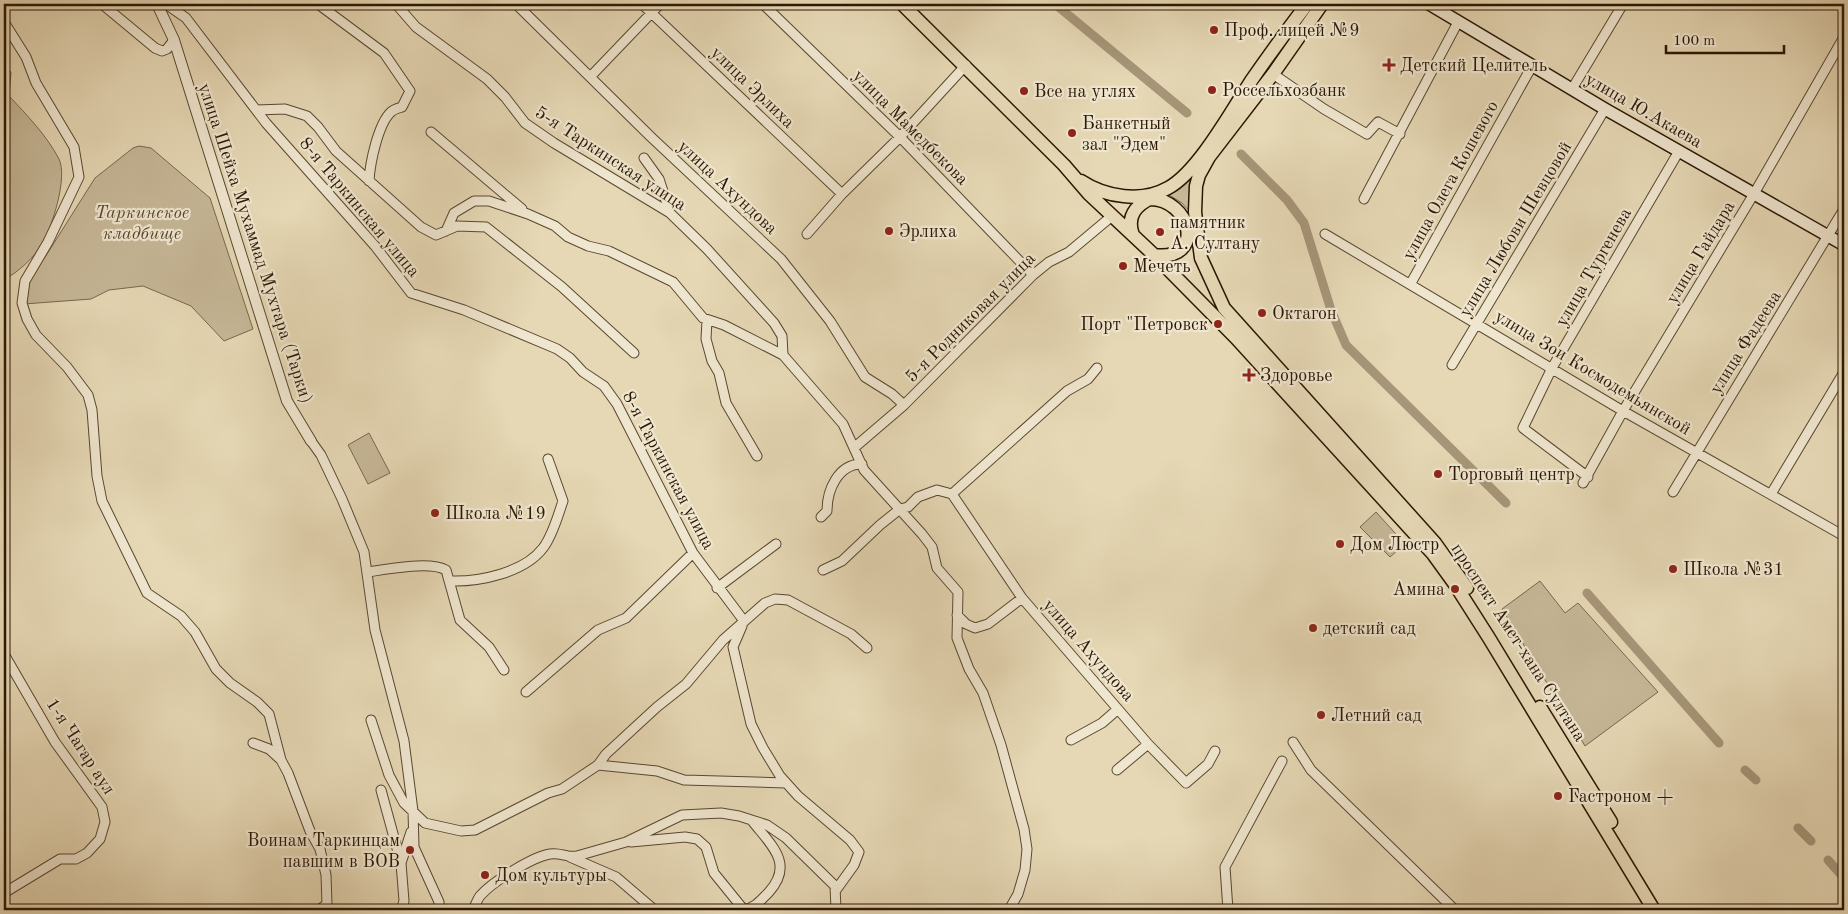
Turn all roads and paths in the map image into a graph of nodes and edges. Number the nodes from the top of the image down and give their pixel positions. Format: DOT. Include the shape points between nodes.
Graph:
graph roads {
  1 [pos="102,4"];
  2 [pos="157,4"];
  3 [pos="166,4"];
  4 [pos="318,4"];
  5 [pos="396,4"];
  6 [pos="516,4"];
  7 [pos="642,4"];
  8 [pos="660,4"];
  9 [pos="763,4"];
  10 [pos="903,4"];
  11 [pos="1307,4"];
  12 [pos="1322,4"];
  13 [pos="1429,4"];
  14 [pos="1623,4"];
  15 [pos="651,13"];
  16 [pos="4,22"];
  17 [pos="1458,22"];
  18 [pos="1844,37"];
  19 [pos="174,40"];
  20 [pos="966,65"];
  21 [pos="1532,66"];
  22 [pos="1273,74"];
  23 [pos="591,76"];
  24 [pos="1572,89"];
  25 [pos="1605,108"];
  26 [pos="256,110"];
  27 [pos="431,132"];
  28 [pos="1400,134"];
  29 [pos="900,137"];
  30 [pos="1679,151"];
  31 [pos="644,158"];
  32 [pos="369,181"];
  33 [pos="1089,190"];
  34 [pos="1755,192"];
  35 [pos="842,194"];
  36 [pos="1153,197"];
  37 [pos="1364,199"];
  38 [pos="1844,209"];
  39 [pos="670,213"];
  40 [pos="528,214"];
  41 [pos="1112,216"];
  42 [pos="446,231"];
  43 [pos="1192,232"];
  44 [pos="807,234"];
  45 [pos="1325,234"];
  46 [pos="1829,236"];
  47 [pos="1134,237"];
  48 [pos="1844,245"];
  49 [pos="1154,255"];
  50 [pos="1034,275"];
  51 [pos="1411,283"];
  52 [pos="707,320"];
  53 [pos="1478,324"];
  54 [pos="1238,334"];
  55 [pos="1253,349"];
  56 [pos="634,354"];
  57 [pos="783,355"];
  58 [pos="1452,365"];
  59 [pos="1097,368"];
  60 [pos="1552,368"];
  61 [pos="1844,372"];
  62 [pos="904,405"];
  63 [pos="1623,410"];
  64 [pos="311,441"];
  65 [pos="855,447"];
  66 [pos="1696,452"];
  67 [pos="757,456"];
  68 [pos="548,459"];
  69 [pos="862,464"];
  70 [pos="1586,480"];
  71 [pos="1674,492"];
  72 [pos="952,494"];
  73 [pos="1771,494"];
  74 [pos="900,509"];
  75 [pos="821,517"];
  76 [pos="1844,536"];
  77 [pos="776,544"];
  78 [pos="693,553"];
  79 [pos="823,570"];
  80 [pos="368,572"];
  81 [pos="450,581"];
  82 [pos="717,588"];
  83 [pos="1022,598"];
  84 [pos="957,615"];
  85 [pos="744,621"];
  86 [pos="867,648"];
  87 [pos="4,654"];
  88 [pos="504,670"];
  89 [pos="526,692"];
  90 [pos="1118,709"];
  91 [pos="371,720"];
  92 [pos="1071,740"];
  93 [pos="1293,742"];
  94 [pos="253,743"];
  95 [pos="1148,744"];
  96 [pos="1215,751"];
  97 [pos="282,760"];
  98 [pos="1282,761"];
  99 [pos="598,766"];
  100 [pos="1117,770"];
  101 [pos="786,783"];
  102 [pos="381,790"];
  103 [pos="413,811"];
  104 [pos="753,822"];
  105 [pos="414,824"];
  106 [pos="626,842"];
  107 [pos="570,857"];
  108 [pos="401,863"];
  109 [pos="836,890"];
  110 [pos="4,893"];
  111 [pos="319,910"];
  112 [pos="401,910"];
  113 [pos="439,910"];
  114 [pos="473,910"];
  115 [pos="652,910"];
  116 [pos="744,910"];
  117 [pos="836,910"];
  118 [pos="1009,910"];
  119 [pos="1228,910"];
  120 [pos="1455,910"];
  121 [pos="1654,910"];
  122 [pos="1663,910"];
  1 -- 19 [label="street" via="155,48 167,49"];
  2 -- 19 [label="street, улица Шейха Мухаммад Мухтара (Тарки)"];
  3 -- 26 [label="street, 8-я Таркинская улица" via="186,18"];
  4 -- 32 [label="street" via="384,53 410,92 402,107 391,111 377,138"];
  5 -- 39 [label="street, 5-я Таркинская улица" via="416,28 487,79 525,123"];
  6 -- 23 [label="street, улица Ахундова"];
  7 -- 15 [label="street, улица Эрлиха"];
  8 -- 15 [label="street"];
  9 -- 29 [label="street, улица Мамедбекова"];
  10 -- 20 [label="main road"];
  11 -- 36 [label="main road" via="1204,152 1176,183"];
  12 -- 22 [label="main road"];
  13 -- 17 [label="main road, улица Ю.Акаева"];
  14 -- 24 [label="street"];
  15 -- 23 [label="street"];
  15 -- 35 [label="street, улица Эрлиха"];
  16 -- 97 [label="street" via="74,147 79,177 25,281 24,311 36,335 88,395 92,410 96,476 102,501 147,593 181,616 200,639 216,669 269,714"];
  17 -- 21 [label="main road, улица Ю.Акаева"];
  17 -- 28 [label="street"];
  18 -- 34 [label="street, улица Гайдара"];
  19 -- 64 [label="street, улица Шейха Мухаммад Мухтара (Тарки)" via="286,401"];
  20 -- 29 [label="street"];
  20 -- 33 [label="main road"];
  21 -- 24 [label="main road, улица Ю.Акаева"];
  21 -- 51 [label="street, улица Олега Кошевого"];
  22 -- 28 [label="street" via="1367,134 1378,122"];
  22 -- 43 [label="main road" via="1202,170 1196,186"];
  23 -- 62 [label="street, улица Ахундова" via="781,259 830,321 865,377"];
  24 -- 25 [label="main road, улица Ю.Акаева"];
  25 -- 30 [label="main road, улица Ю.Акаева"];
  25 -- 53 [label="street, улица Любови Шевцовой"];
  26 -- 32 [label="street" via="284,109 307,116 336,151"];
  26 -- 78 [label="street, 8-я Таркинская улица" via="375,246 411,293 464,310 557,349 604,386 638,441 645,461"];
  27 -- 40 [label="street"];
  28 -- 37 [label="street"];
  29 -- 35 [label="street"];
  29 -- 50 [label="street, улица Мамедбекова"];
  30 -- 34 [label="main road, улица Ю.Акаева"];
  30 -- 60 [label="street, улица Тургенева"];
  31 -- 39 [label="street" via="660,179"];
  32 -- 42 [label="street" via="421,227 436,235"];
  33 -- 36 [label="main road"];
  33 -- 41 [label="main road"];
  34 -- 46 [label="main road, улица Ю.Акаева"];
  34 -- 63 [label="street, улица Гайдара"];
  35 -- 44 [label="street"];
  36 -- 43 [label="main road" via="1174,208"];
  36 -- 47 [label="main road" via="1138,205 1130,220"];
  38 -- 46 [label="street, улица Фадеева"];
  39 -- 57 [label="street, 5-я Таркинская улица" via="702,243 774,323 782,336"];
  40 -- 42 [label="street" via="489,202 474,202 454,213"];
  40 -- 52 [label="street" via="555,226 568,237 609,251 673,282"];
  41 -- 47 [label="main road"];
  41 -- 50 [label="street, 5-я Родниковая улица" via="1069,252 1049,262"];
  42 -- 56 [label="street" via="457,226 486,227 562,288"];
  43 -- 49 [label="main road" via="1183,248 1172,255"];
  43 -- 54 [label="main road" via="1205,270"];
  45 -- 51 [label="street, улица Зои Космодемьянской"];
  46 -- 48 [label="main road, улица Ю.Акаева"];
  46 -- 66 [label="street, улица Фадеева"];
  47 -- 49 [label="main road"];
  49 -- 54 [label="main road" via="1198,302"];
  50 -- 62 [label="street, 5-я Родниковая улица"];
  51 -- 53 [label="street, улица Зои Космодемьянской"];
  52 -- 57 [label="street" via="724,325"];
  52 -- 67 [label="street" via="706,339 726,403"];
  53 -- 58 [label="street, улица Любови Шевцовой"];
  53 -- 60 [label="street, улица Зои Космодемьянской"];
  54 -- 55 [label="main road"];
  55 -- 121 [label="main road" via="1433,554 1454,583"];
  55 -- 122 [label="main road, проспект Амет-хана Султана" via="1436,543 1458,572"];
  57 -- 65 [label="street" via="843,424"];
  59 -- 72 [label="street"];
  60 -- 63 [label="street, улица Зои Космодемьянской"];
  60 -- 70 [label="street, улица Тургенева" via="1523,428"];
  61 -- 73 [label="street"];
  62 -- 65 [label="street, 5-я Родниковая улица"];
  63 -- 66 [label="street, улица Зои Космодемьянской"];
  63 -- 70 [label="street, улица Гайдара"];
  64 -- 80 [label="street, улица Шейха Мухаммад Мухтара (Тарки)" via="342,499 364,552"];
  65 -- 69 [label="street"];
  66 -- 71 [label="street, улица Фадеева"];
  66 -- 73 [label="street, улица Зои Космодемьянской"];
  68 -- 81 [label="street" via="563,501 543,548 525,562 483,580"];
  69 -- 74 [label="street" via="875,484"];
  69 -- 75 [label="street" via="846,468 834,482 827,496 827,511"];
  72 -- 74 [label="street" via="937,490"];
  72 -- 83 [label="street, улица Ахундова"];
  73 -- 76 [label="street, улица Зои Космодемьянской"];
  74 -- 79 [label="street" via="842,562"];
  74 -- 84 [label="street" via="932,547 937,568 958,592"];
  77 -- 82 [label="street"];
  78 -- 82 [label="street, 8-я Таркинская улица"];
  78 -- 89 [label="street" via="626,618 598,630"];
  80 -- 81 [label="street" via="441,567 446,570"];
  80 -- 103 [label="street, улица Шейха Мухаммад Мухтара (Тарки)" via="375,630 404,741"];
  81 -- 88 [label="street" via="460,620 489,648"];
  82 -- 85 [label="street, 8-я Таркинская улица"];
  83 -- 84 [label="street" via="988,624 975,628"];
  83 -- 90 [label="street, улица Ахундова"];
  84 -- 118 [label="street" via="957,638 983,693 1024,829 1027,849 1025,870"];
  85 -- 86 [label="street" via="765,603 775,599 796,604 850,634"];
  85 -- 99 [label="street" via="723,640 686,684 656,707 606,754"];
  85 -- 101 [label="street" via="733,647 751,724"];
  87 -- 110 [label="street, 1-я Чагар аул" via="56,742 102,807 105,822 100,839 87,854 60,858"];
  90 -- 92 [label="street" via="1102,723"];
  90 -- 95 [label="street, улица Ахундова"];
  91 -- 103 [label="street" via="389,775 404,803"];
  93 -- 120 [label="street" via="1311,770"];
  94 -- 97 [label="street" via="269,749"];
  95 -- 96 [label="street, улица Ахундова" via="1186,783 1208,764"];
  95 -- 100 [label="street"];
  97 -- 111 [label="street" via="320,849 326,875 327,904"];
  98 -- 119 [label="street" via="1225,867"];
  99 -- 101 [label="street" via="657,770 684,780"];
  99 -- 103 [label="street" via="562,790 548,793 475,830 462,831 425,823"];
  101 -- 109 [label="street" via="850,840 859,852"];
  102 -- 108 [label="street"];
  103 -- 105 [label="street, улица Шейха Мухаммад Мухтара (Тарки)"];
  104 -- 106 [label="street" via="721,813 682,815"];
  104 -- 109 [label="street" via="767,825 786,838"];
  104 -- 116 [label="street" via="774,848 781,866 779,881 755,907"];
  105 -- 108 [label="street"];
  105 -- 113 [label="street, улица Шейха Мухаммад Мухтара (Тарки)" via="414,846 439,902"];
  106 -- 107 [label="street"];
  106 -- 116 [label="street" via="685,837 697,839 706,846 714,873"];
  107 -- 114 [label="street" via="554,853 540,856 497,882 481,896"];
  107 -- 115 [label="street" via="630,886"];
  108 -- 112 [label="street" via="404,901"];
  109 -- 117 [label="street"];
}
